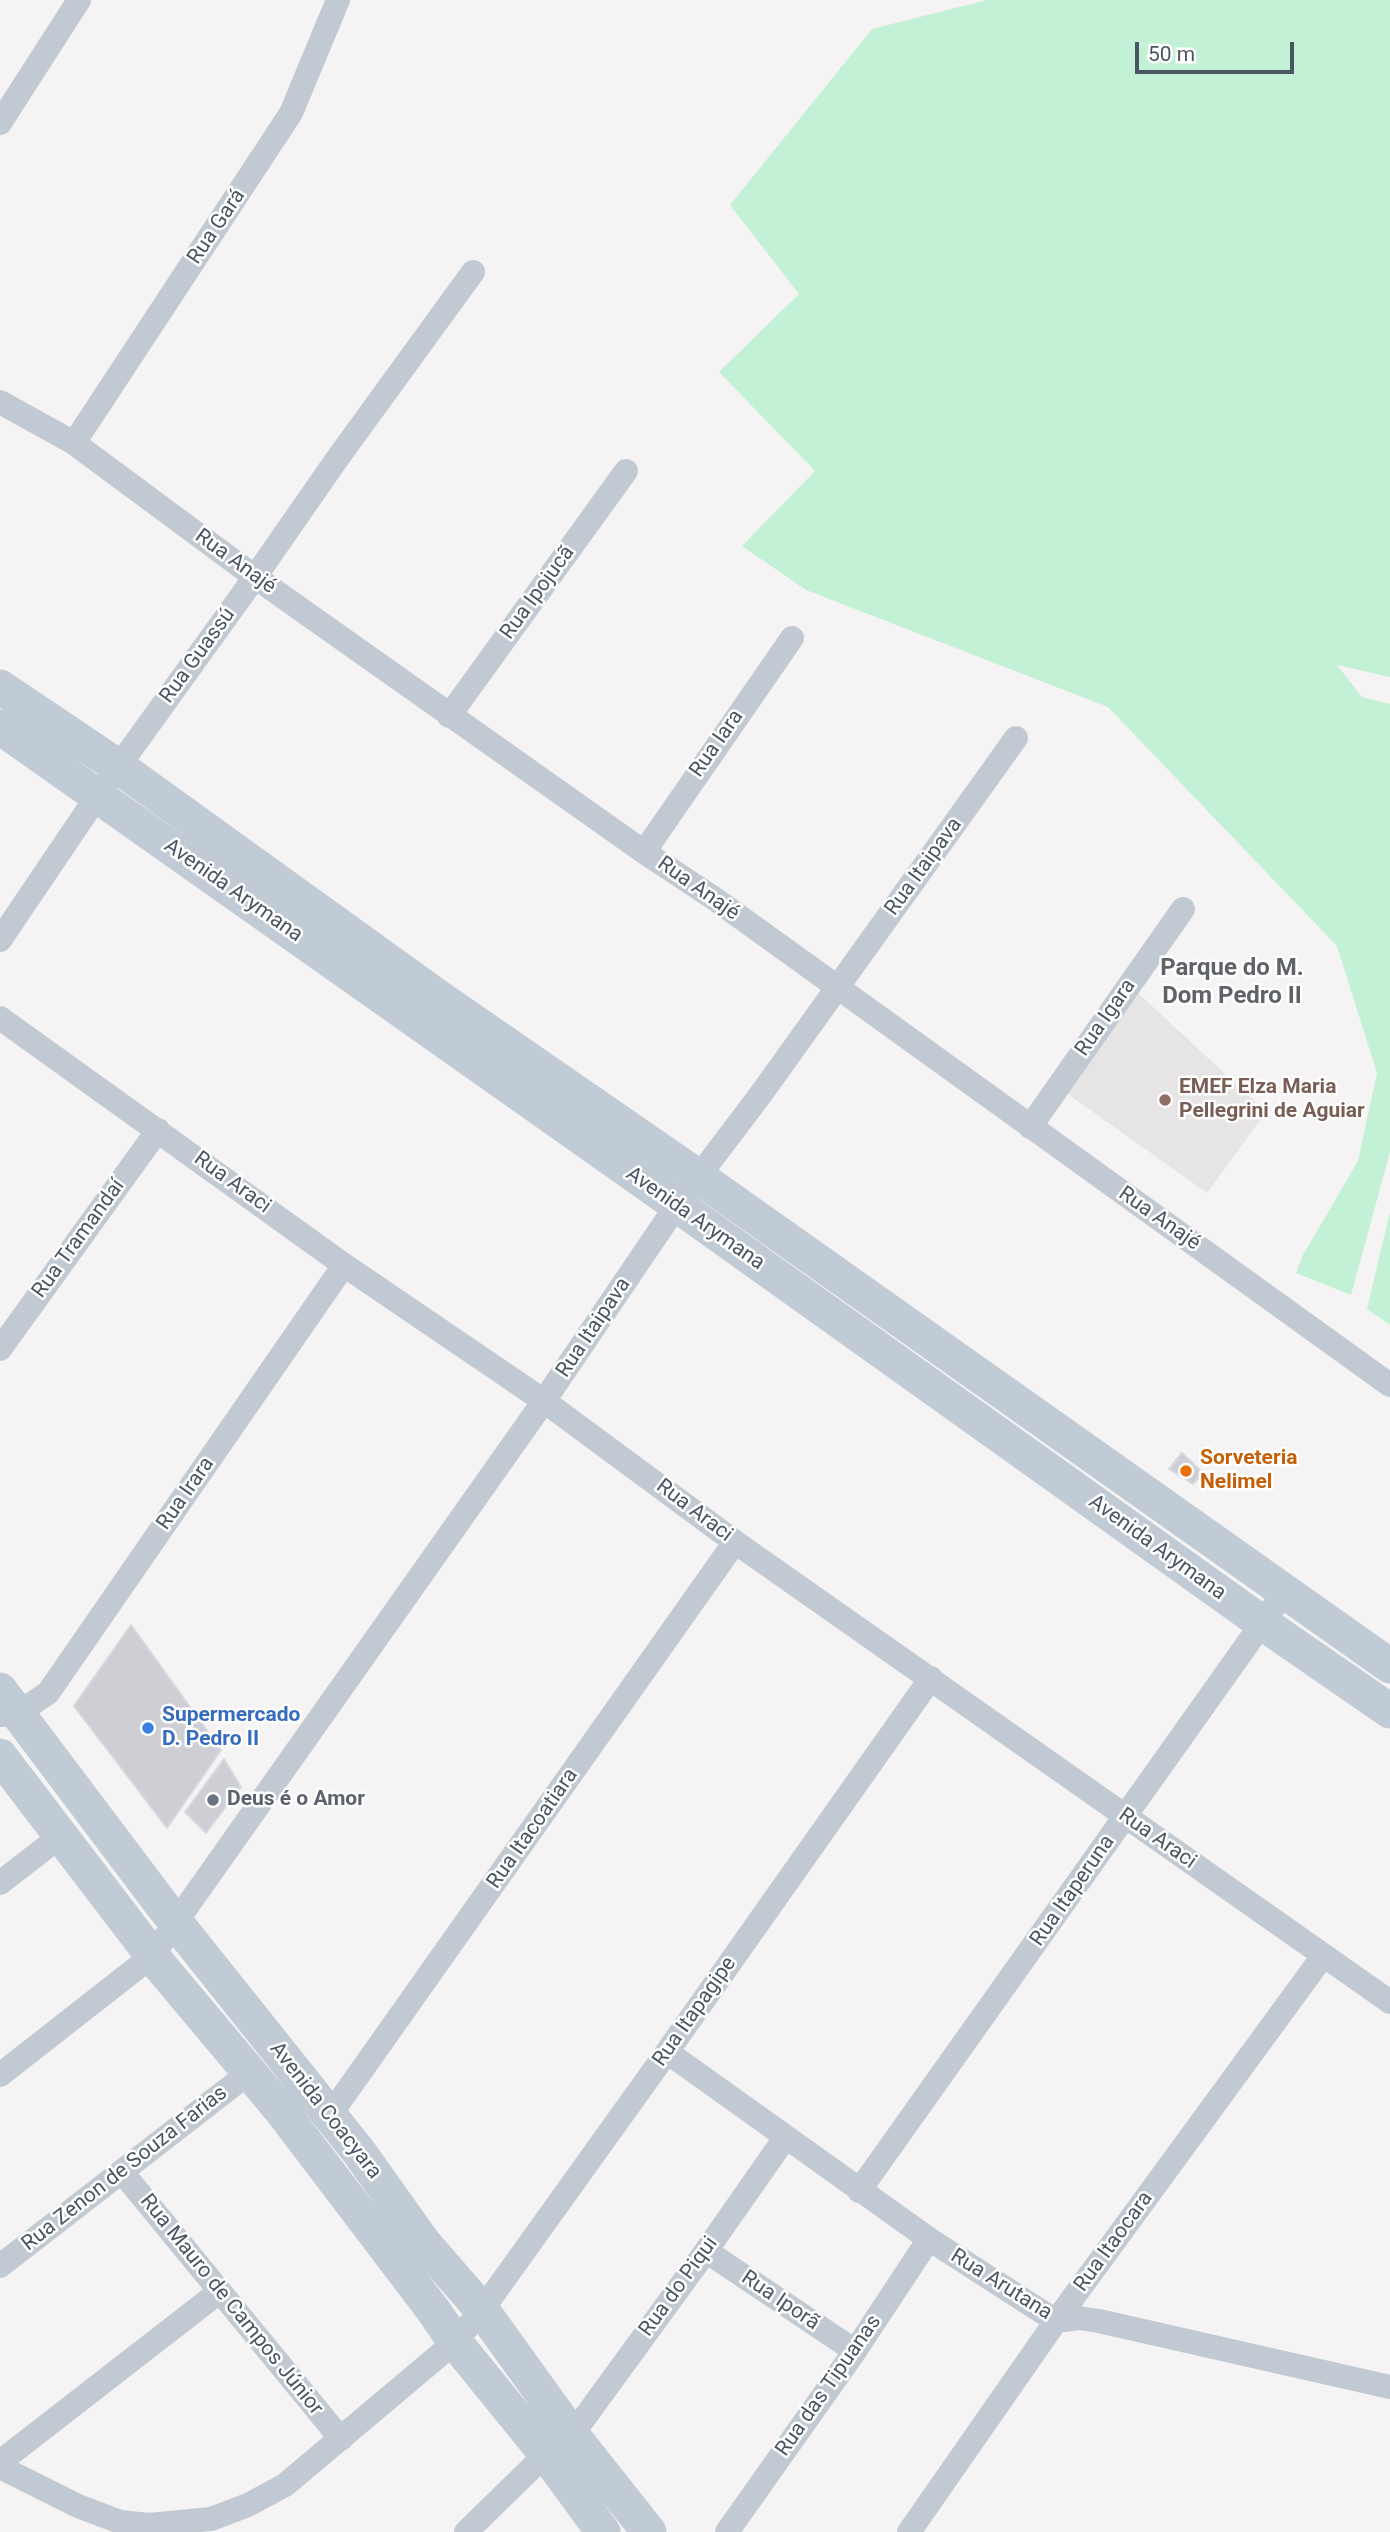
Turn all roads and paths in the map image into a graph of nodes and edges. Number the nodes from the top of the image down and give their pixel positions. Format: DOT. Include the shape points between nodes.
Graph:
graph roads {
  1 [pos="62,0"];
  2 [pos="79,0"];
  3 [pos="338,0"];
  4 [pos="64,26"];
  5 [pos="0,123"];
  6 [pos="473,272"];
  7 [pos="0,402"];
  8 [pos="74,443"];
  9 [pos="626,471"];
  10 [pos="255,577"];
  11 [pos="792,638"];
  12 [pos="0,687"];
  13 [pos="449,716"];
  14 [pos="0,727"];
  15 [pos="1016,738"];
  16 [pos="119,767"];
  17 [pos="98,795"];
  18 [pos="644,852"];
  19 [pos="1183,909"];
  20 [pos="0,940"];
  21 [pos="838,987"];
  22 [pos="0,1018"];
  23 [pos="1030,1127"];
  24 [pos="158,1130"];
  25 [pos="700,1178"];
  26 [pos="677,1205"];
  27 [pos="344,1265"];
  28 [pos="0,1349"];
  29 [pos="1390,1385"];
  30 [pos="544,1401"];
  31 [pos="735,1542"];
  32 [pos="1285,1591"];
  33 [pos="1261,1622"];
  34 [pos="1388,1659"];
  35 [pos="930,1678"];
  36 [pos="1377,1701"];
  37 [pos="6,1706"];
  38 [pos="0,1755"];
  39 [pos="1125,1817"];
  40 [pos="62,1835"];
  41 [pos="0,1883"];
  42 [pos="176,1920"];
  43 [pos="152,1956"];
  44 [pos="1323,1956"];
  45 [pos="1390,2002"];
  46 [pos="667,2052"];
  47 [pos="250,2072"];
  48 [pos="0,2075"];
  49 [pos="330,2115"];
  50 [pos="785,2137"];
  51 [pos="122,2172"];
  52 [pos="859,2191"];
  53 [pos="929,2239"];
  54 [pos="706,2251"];
  55 [pos="0,2266"];
  56 [pos="219,2292"];
  57 [pos="482,2310"];
  58 [pos="1056,2321"];
  59 [pos="455,2342"];
  60 [pos="855,2351"];
  61 [pos="1390,2388"];
  62 [pos="341,2439"];
  63 [pos="559,2444"];
  64 [pos="0,2465"];
  65 [pos="168,2528"];
  66 [pos="466,2532"];
  67 [pos="603,2532"];
  68 [pos="649,2532"];
  69 [pos="727,2532"];
  70 [pos="909,2532"];
  1 -- 4 [label="street"];
  2 -- 4 [label="street"];
  3 -- 8 [label="street, Rua Gará" via="291,113"];
  4 -- 5 [label="street"];
  6 -- 10 [label="street, Rua Guassú"];
  7 -- 8 [label="street, Rua Anajé"];
  8 -- 10 [label="street, Rua Anajé"];
  9 -- 13 [label="street, Rua Ipojucã"];
  10 -- 13 [label="street, Rua Anajé"];
  10 -- 16 [label="street, Rua Guassú"];
  11 -- 18 [label="street, Rua Iara"];
  12 -- 16 [label="main road, Avenida Arymana"];
  13 -- 18 [label="street, Rua Anajé"];
  14 -- 17 [label="main road, Avenida Arymana"];
  15 -- 21 [label="street, Rua Itaipava"];
  16 -- 17 [label="street, Rua Guassú"];
  16 -- 25 [label="main road, Avenida Arymana"];
  17 -- 20 [label="street, Rua Guassú"];
  17 -- 26 [label="main road, Avenida Arymana"];
  18 -- 21 [label="street, Rua Anajé"];
  19 -- 23 [label="street, Rua Igara"];
  21 -- 23 [label="street, Rua Anajé"];
  21 -- 25 [label="street, Rua Itaipava"];
  22 -- 24 [label="street, Rua Araci"];
  23 -- 29 [label="street, Rua Anajé"];
  24 -- 27 [label="street, Rua Araci"];
  24 -- 28 [label="street, Rua Tramandaí"];
  25 -- 26 [label="street, Rua Itaipava"];
  25 -- 32 [label="main road, Avenida Arymana"];
  26 -- 30 [label="street, Rua Itaipava"];
  26 -- 33 [label="main road, Avenida Arymana"];
  27 -- 30 [label="street, Rua Araci"];
  27 -- 37 [label="street, Rua Irara" via="48,1693"];
  30 -- 31 [label="street, Rua Araci"];
  30 -- 42 [label="street, Rua Itaipava"];
  31 -- 35 [label="street, Rua Araci"];
  31 -- 49 [label="street, Rua Itacoatiara"];
  32 -- 33 [label="street, Rua Itaperuna"];
  32 -- 34 [label="main road, Avenida Arymana"];
  33 -- 36 [label="main road, Avenida Arymana"];
  33 -- 39 [label="street, Rua Itaperuna"];
  34 -- 36 [label="street"];
  35 -- 39 [label="street, Rua Araci"];
  35 -- 46 [label="street, Rua Itapagipe"];
  37 -- 42 [label="main road, Avenida Coacyara"];
  38 -- 40 [label="main road, Avenida Coacyara"];
  39 -- 44 [label="street, Rua Araci"];
  39 -- 52 [label="street, Rua Itaperuna"];
  40 -- 41 [label="street"];
  40 -- 43 [label="main road, Avenida Coacyara"];
  42 -- 43 [label="street, Rua Itaipava"];
  42 -- 49 [label="main road, Avenida Coacyara"];
  43 -- 47 [label="main road, Avenida Coacyara"];
  43 -- 48 [label="street, Rua Itaipava"];
  44 -- 45 [label="street, Rua Araci"];
  44 -- 58 [label="street, Rua Itaocara"];
  46 -- 50 [label="street, Rua Arutana"];
  46 -- 57 [label="street, Rua Itapagipe"];
  47 -- 51 [label="street, Rua Zenon de Souza Farias"];
  47 -- 59 [label="main road, Avenida Coacyara"];
  49 -- 57 [label="main road, Avenida Coacyara" via="423,2242"];
  50 -- 52 [label="street, Rua Arutana"];
  50 -- 54 [label="street, Rua do Piqui"];
  51 -- 55 [label="street, Rua Zenon de Souza Farias"];
  51 -- 56 [label="street, Rua Mauro de Campos Júnior"];
  52 -- 53 [label="street, Rua Arutana"];
  53 -- 58 [label="street, Rua Arutana"];
  53 -- 60 [label="street, Rua das Tipuanas"];
  54 -- 60 [label="street, Rua Iporã"];
  54 -- 63 [label="street, Rua do Piqui"];
  56 -- 62 [label="street, Rua Mauro de Campos Júnior"];
  56 -- 64 [label="street"];
  57 -- 59 [label="street, Rua Itapagipe"];
  57 -- 63 [label="main road, Avenida Coacyara"];
  58 -- 61 [label="street, Rua Arutana" via="1099,2321"];
  58 -- 70 [label="street, Rua Itaocara"];
  59 -- 62 [label="street, Rua Itapagipe"];
  59 -- 63 [label="main road, Avenida Coacyara"];
  60 -- 69 [label="street, Rua das Tipuanas"];
  62 -- 65 [label="street, Rua Itapagipe" via="285,2484 248,2505"];
  63 -- 66 [label="street, Rua do Piqui"];
  63 -- 67 [label="main road, Avenida Coacyara"];
  63 -- 68 [label="main road, Avenida Coacyara"];
  64 -- 65 [label="street, Rua Itapagipe" via="78,2506 120,2522"];
}
